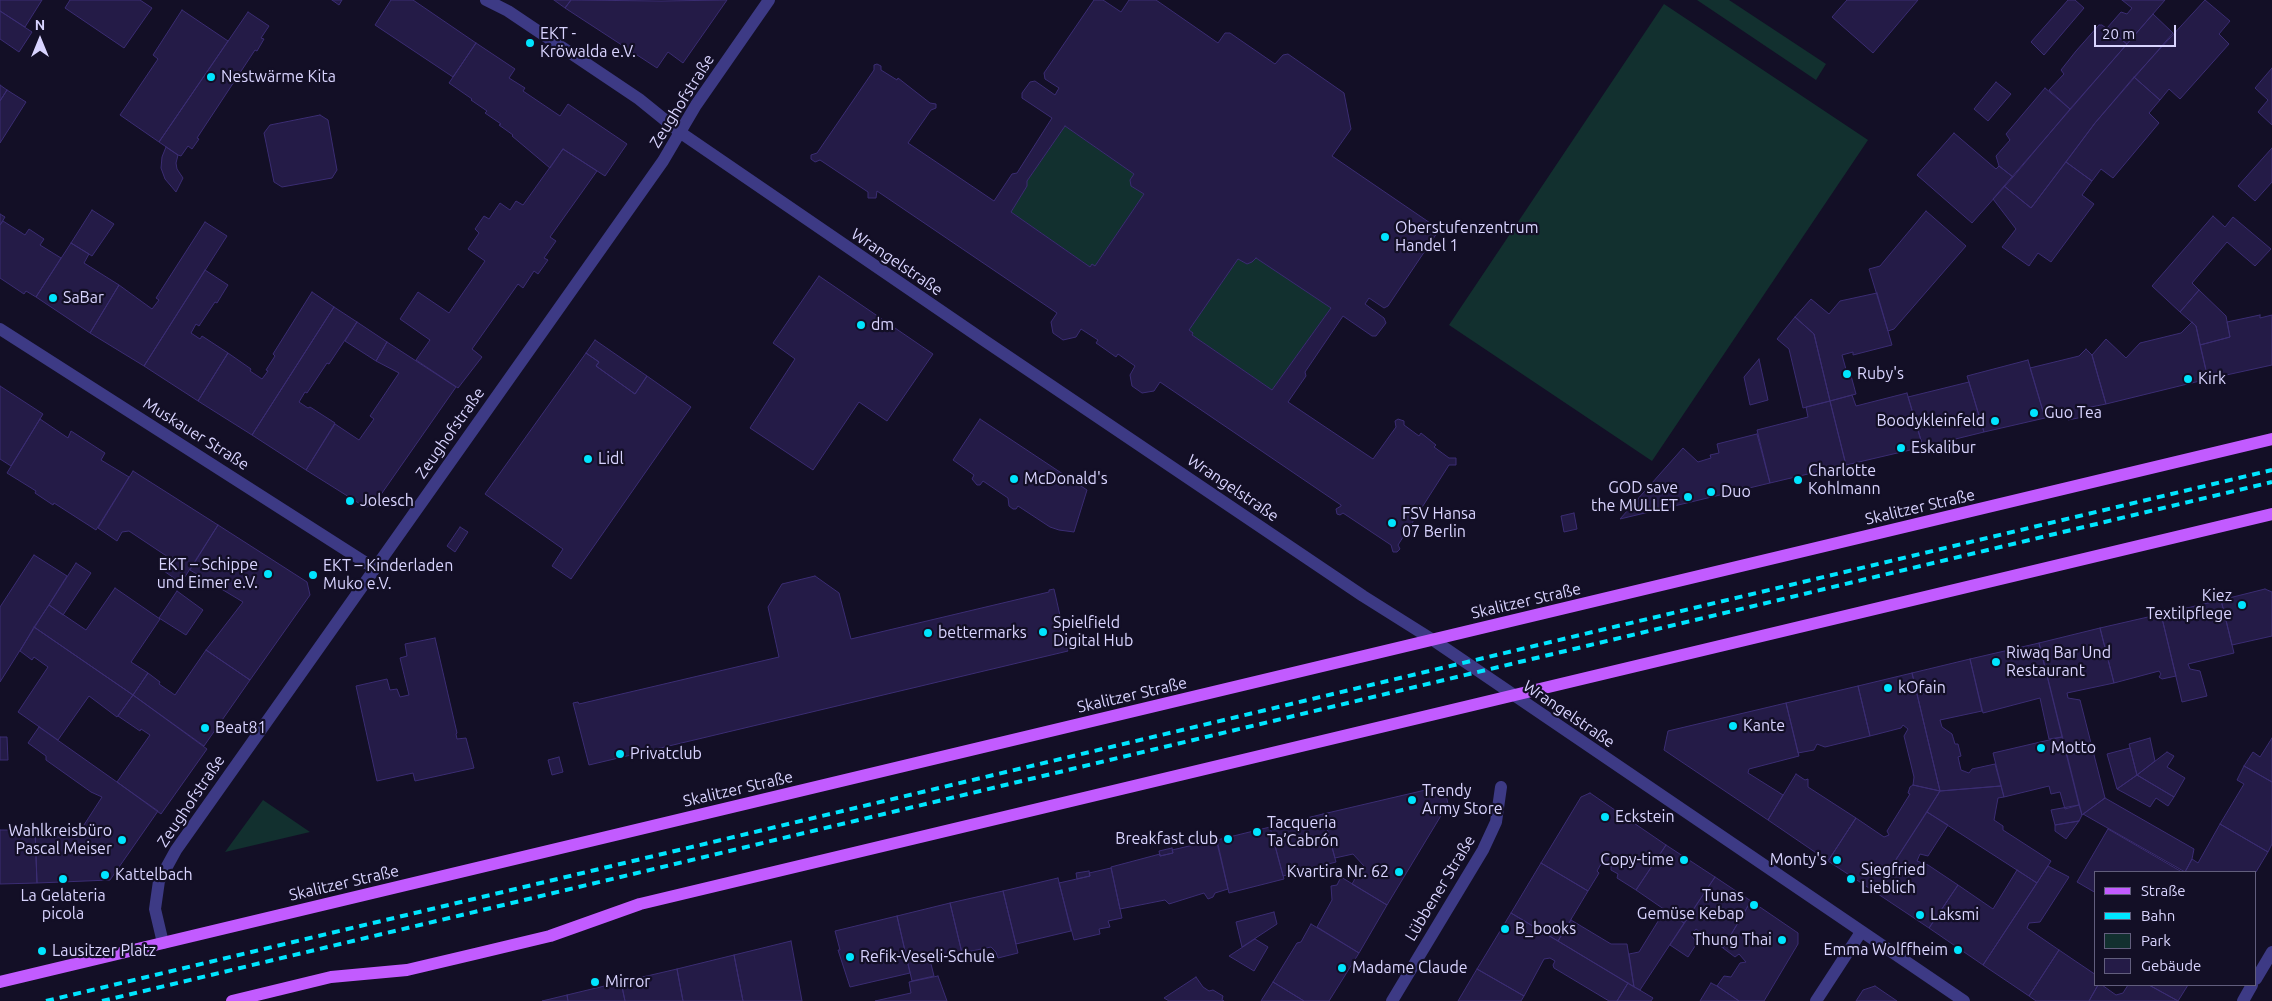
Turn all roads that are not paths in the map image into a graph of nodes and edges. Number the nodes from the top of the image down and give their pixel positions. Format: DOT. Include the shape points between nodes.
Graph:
graph roads {
  1 [pos="486,0"];
  2 [pos="769,0"];
  3 [pos="681,133"];
  4 [pos="0,329"];
  5 [pos="2272,439"];
  6 [pos="2272,514"];
  7 [pos="374,568"];
  8 [pos="1433,640"];
  9 [pos="1513,695"];
  10 [pos="1501,786"];
  11 [pos="1861,932"];
  12 [pos="163,943"];
  13 [pos="2272,952"];
  14 [pos="2257,977"];
  15 [pos="0,982"];
  16 [pos="2251,986"];
  17 [pos="232,1001"];
  18 [pos="1392,1001"];
  19 [pos="1816,1001"];
  20 [pos="1964,1001"];
  21 [pos="2243,1001"];
  1 -- 3 [label="street, Wrangelstraße" via="508,11 638,99"];
  2 -- 3 [label="street, Zeughofstraße" via="696,105"];
  3 -- 7 [label="street, Zeughofstraße"];
  3 -- 8 [label="street, Wrangelstraße" via="1142,447"];
  4 -- 7 [label="street, Muskauer Straße"];
  5 -- 8 [label="main road, Skalitzer Straße"];
  6 -- 9 [label="main road"];
  7 -- 12 [label="street, Zeughofstraße" via="176,850 159,881 156,909"];
  8 -- 9 [label="street, Wrangelstraße"];
  8 -- 12 [label="main road, Skalitzer Straße"];
  9 -- 11 [label="street, Wrangelstraße"];
  9 -- 17 [label="main road" via="640,904 550,936 479,954 407,970 338,976"];
  10 -- 18 [label="street, Lübbener Straße" via="1496,822 1483,850"];
  11 -- 19 [label="street"];
  11 -- 20 [label="street, Wrangelstraße"];
  12 -- 15 [label="main road, Skalitzer Straße"];
  13 -- 14 [label="street"];
  16 -- 21 [label="street"];
}
